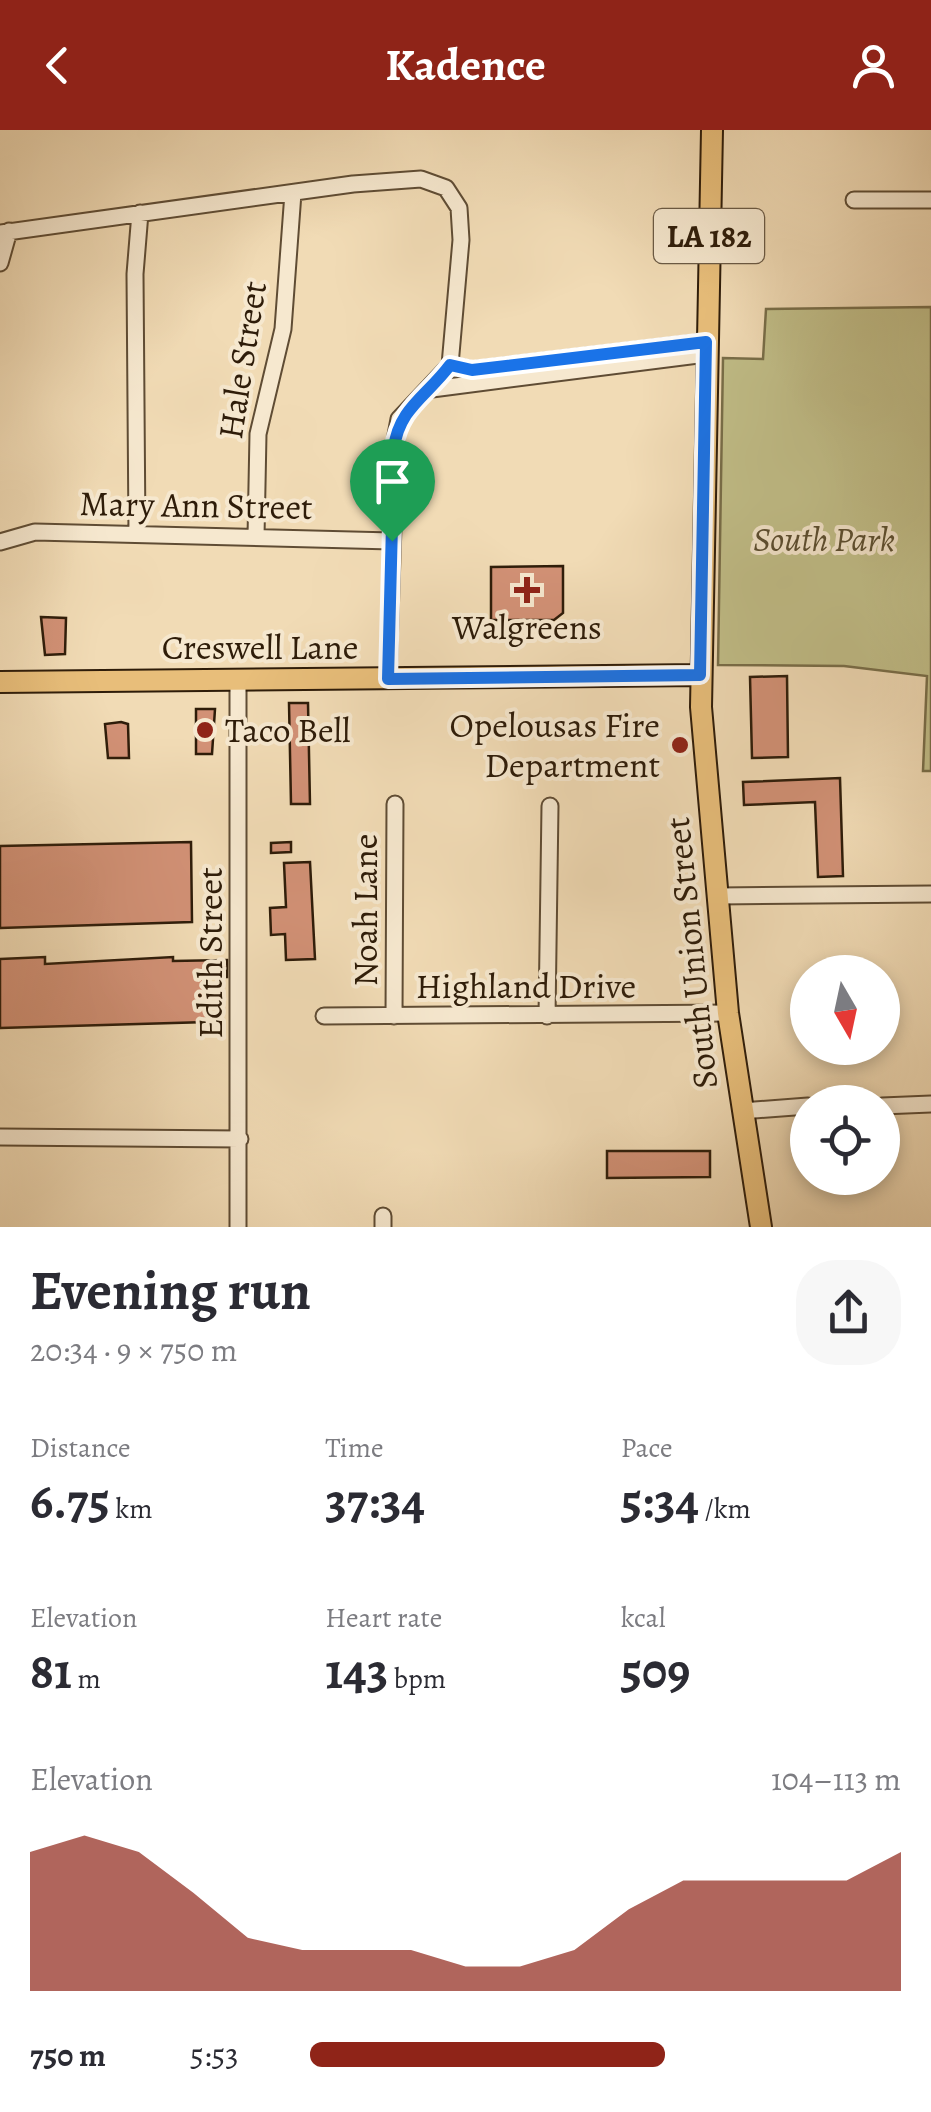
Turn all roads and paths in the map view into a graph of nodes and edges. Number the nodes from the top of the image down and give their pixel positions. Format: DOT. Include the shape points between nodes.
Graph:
graph roads {
  1 [pos="712,130"];
  2 [pos="294,193"];
  3 [pos="854,200"];
  4 [pos="931,200"];
  5 [pos="140,213"];
  6 [pos="4,232"];
  7 [pos="0,263"];
  8 [pos="706,348"];
  9 [pos="450,365"];
  10 [pos="473,377"];
  11 [pos="432,389"];
  12 [pos="137,534"];
  13 [pos="256,538"];
  14 [pos="392,541"];
  15 [pos="0,542"];
  16 [pos="700,675"];
  17 [pos="388,679"];
  18 [pos="238,680"];
  19 [pos="0,682"];
  20 [pos="395,804"];
  21 [pos="550,806"];
  22 [pos="931,894"];
  23 [pos="718,896"];
  24 [pos="728,1013"];
  25 [pos="324,1016"];
  26 [pos="394,1016"];
  27 [pos="547,1016"];
  28 [pos="931,1104"];
  29 [pos="900,1105"];
  30 [pos="790,1107"];
  31 [pos="742,1111"];
  32 [pos="0,1137"];
  33 [pos="240,1139"];
  34 [pos="238,1227"];
  35 [pos="760,1227"];
  1 -- 8 [label="main road, South Union Street / LA 182"];
  2 -- 5 [label="street"];
  2 -- 9 [label="street" via="421,179 446,188 459,208 460,240"];
  2 -- 13 [label="street, Hale Street" via="282,329 258,434"];
  3 -- 4 [label="street"];
  5 -- 6 [label="street"];
  5 -- 12 [label="street"];
  6 -- 7 [label="street"];
  8 -- 10 [label="street"];
  8 -- 16 [label="main road, South Union Street / LA 182"];
  9 -- 10 [label="street"];
  9 -- 11 [label="street"];
  10 -- 11 [label="street"];
  11 -- 14 [label="street" via="399,419"];
  12 -- 13 [label="street, Mary Ann Street"];
  12 -- 15 [label="street, Mary Ann Street" via="35,532"];
  13 -- 14 [label="street, Mary Ann Street"];
  14 -- 17 [label="street"];
  16 -- 17 [label="main road, Creswell Lane"];
  16 -- 23 [label="main road, South Union Street / LA 182"];
  17 -- 18 [label="main road, Creswell Lane"];
  18 -- 19 [label="main road, Creswell Lane"];
  18 -- 33 [label="street, Edith Street"];
  20 -- 26 [label="street, Noah Lane"];
  21 -- 27 [label="street"];
  22 -- 23 [label="street"];
  23 -- 24 [label="main road, South Union Street / LA 182"];
  24 -- 27 [label="street, Highland Drive"];
  24 -- 31 [label="main road, South Union Street / LA 182"];
  25 -- 26 [label="street, Highland Drive"];
  26 -- 27 [label="street, Highland Drive"];
  28 -- 29 [label="street"];
  30 -- 31 [label="street"];
  31 -- 35 [label="main road, South Union Street / LA 182"];
  32 -- 33 [label="street"];
  33 -- 34 [label="street, Edith Street"];
}
